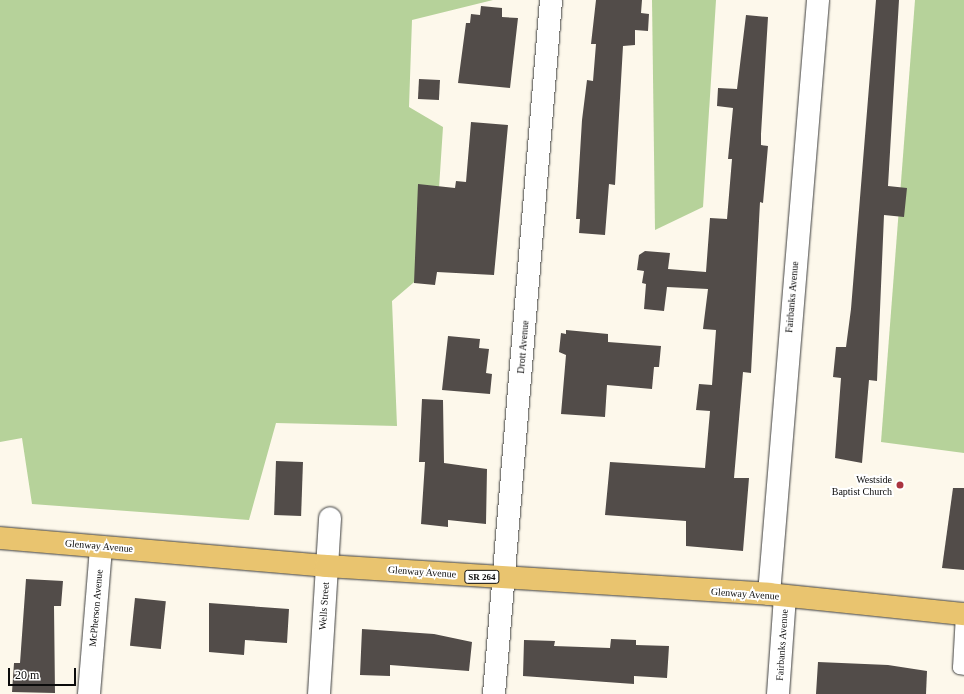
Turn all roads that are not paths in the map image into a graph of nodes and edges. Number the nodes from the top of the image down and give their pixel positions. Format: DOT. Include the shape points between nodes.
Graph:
graph roads {
  1 [pos="550,0"];
  2 [pos="818,0"];
  3 [pos="330,518"];
  4 [pos="0,538"];
  5 [pos="101,546"];
  6 [pos="326,566"];
  7 [pos="504,578"];
  8 [pos="777,596"];
  9 [pos="963,614"];
  10 [pos="964,668"];
  11 [pos="89,694"];
  12 [pos="319,694"];
  13 [pos="494,694"];
  14 [pos="778,694"];
  1 -- 7 [label="street, Drott Avenue"];
  2 -- 8 [label="street, Fairbanks Avenue"];
  3 -- 6 [label="street, Wells Street"];
  4 -- 5 [label="main road, Glenway Avenue / SR 264"];
  5 -- 6 [label="main road, Glenway Avenue / SR 264"];
  5 -- 11 [label="street, McPherson Avenue"];
  6 -- 7 [label="main road, Glenway Avenue / SR 264"];
  6 -- 12 [label="street, Wells Street"];
  7 -- 8 [label="main road, Glenway Avenue / SR 264"];
  7 -- 13 [label="street, Drott Avenue"];
  8 -- 9 [label="main road, Glenway Avenue / SR 264"];
  8 -- 14 [label="street, Fairbanks Avenue"];
  9 -- 10 [label="lane" via="959,667"];
}
